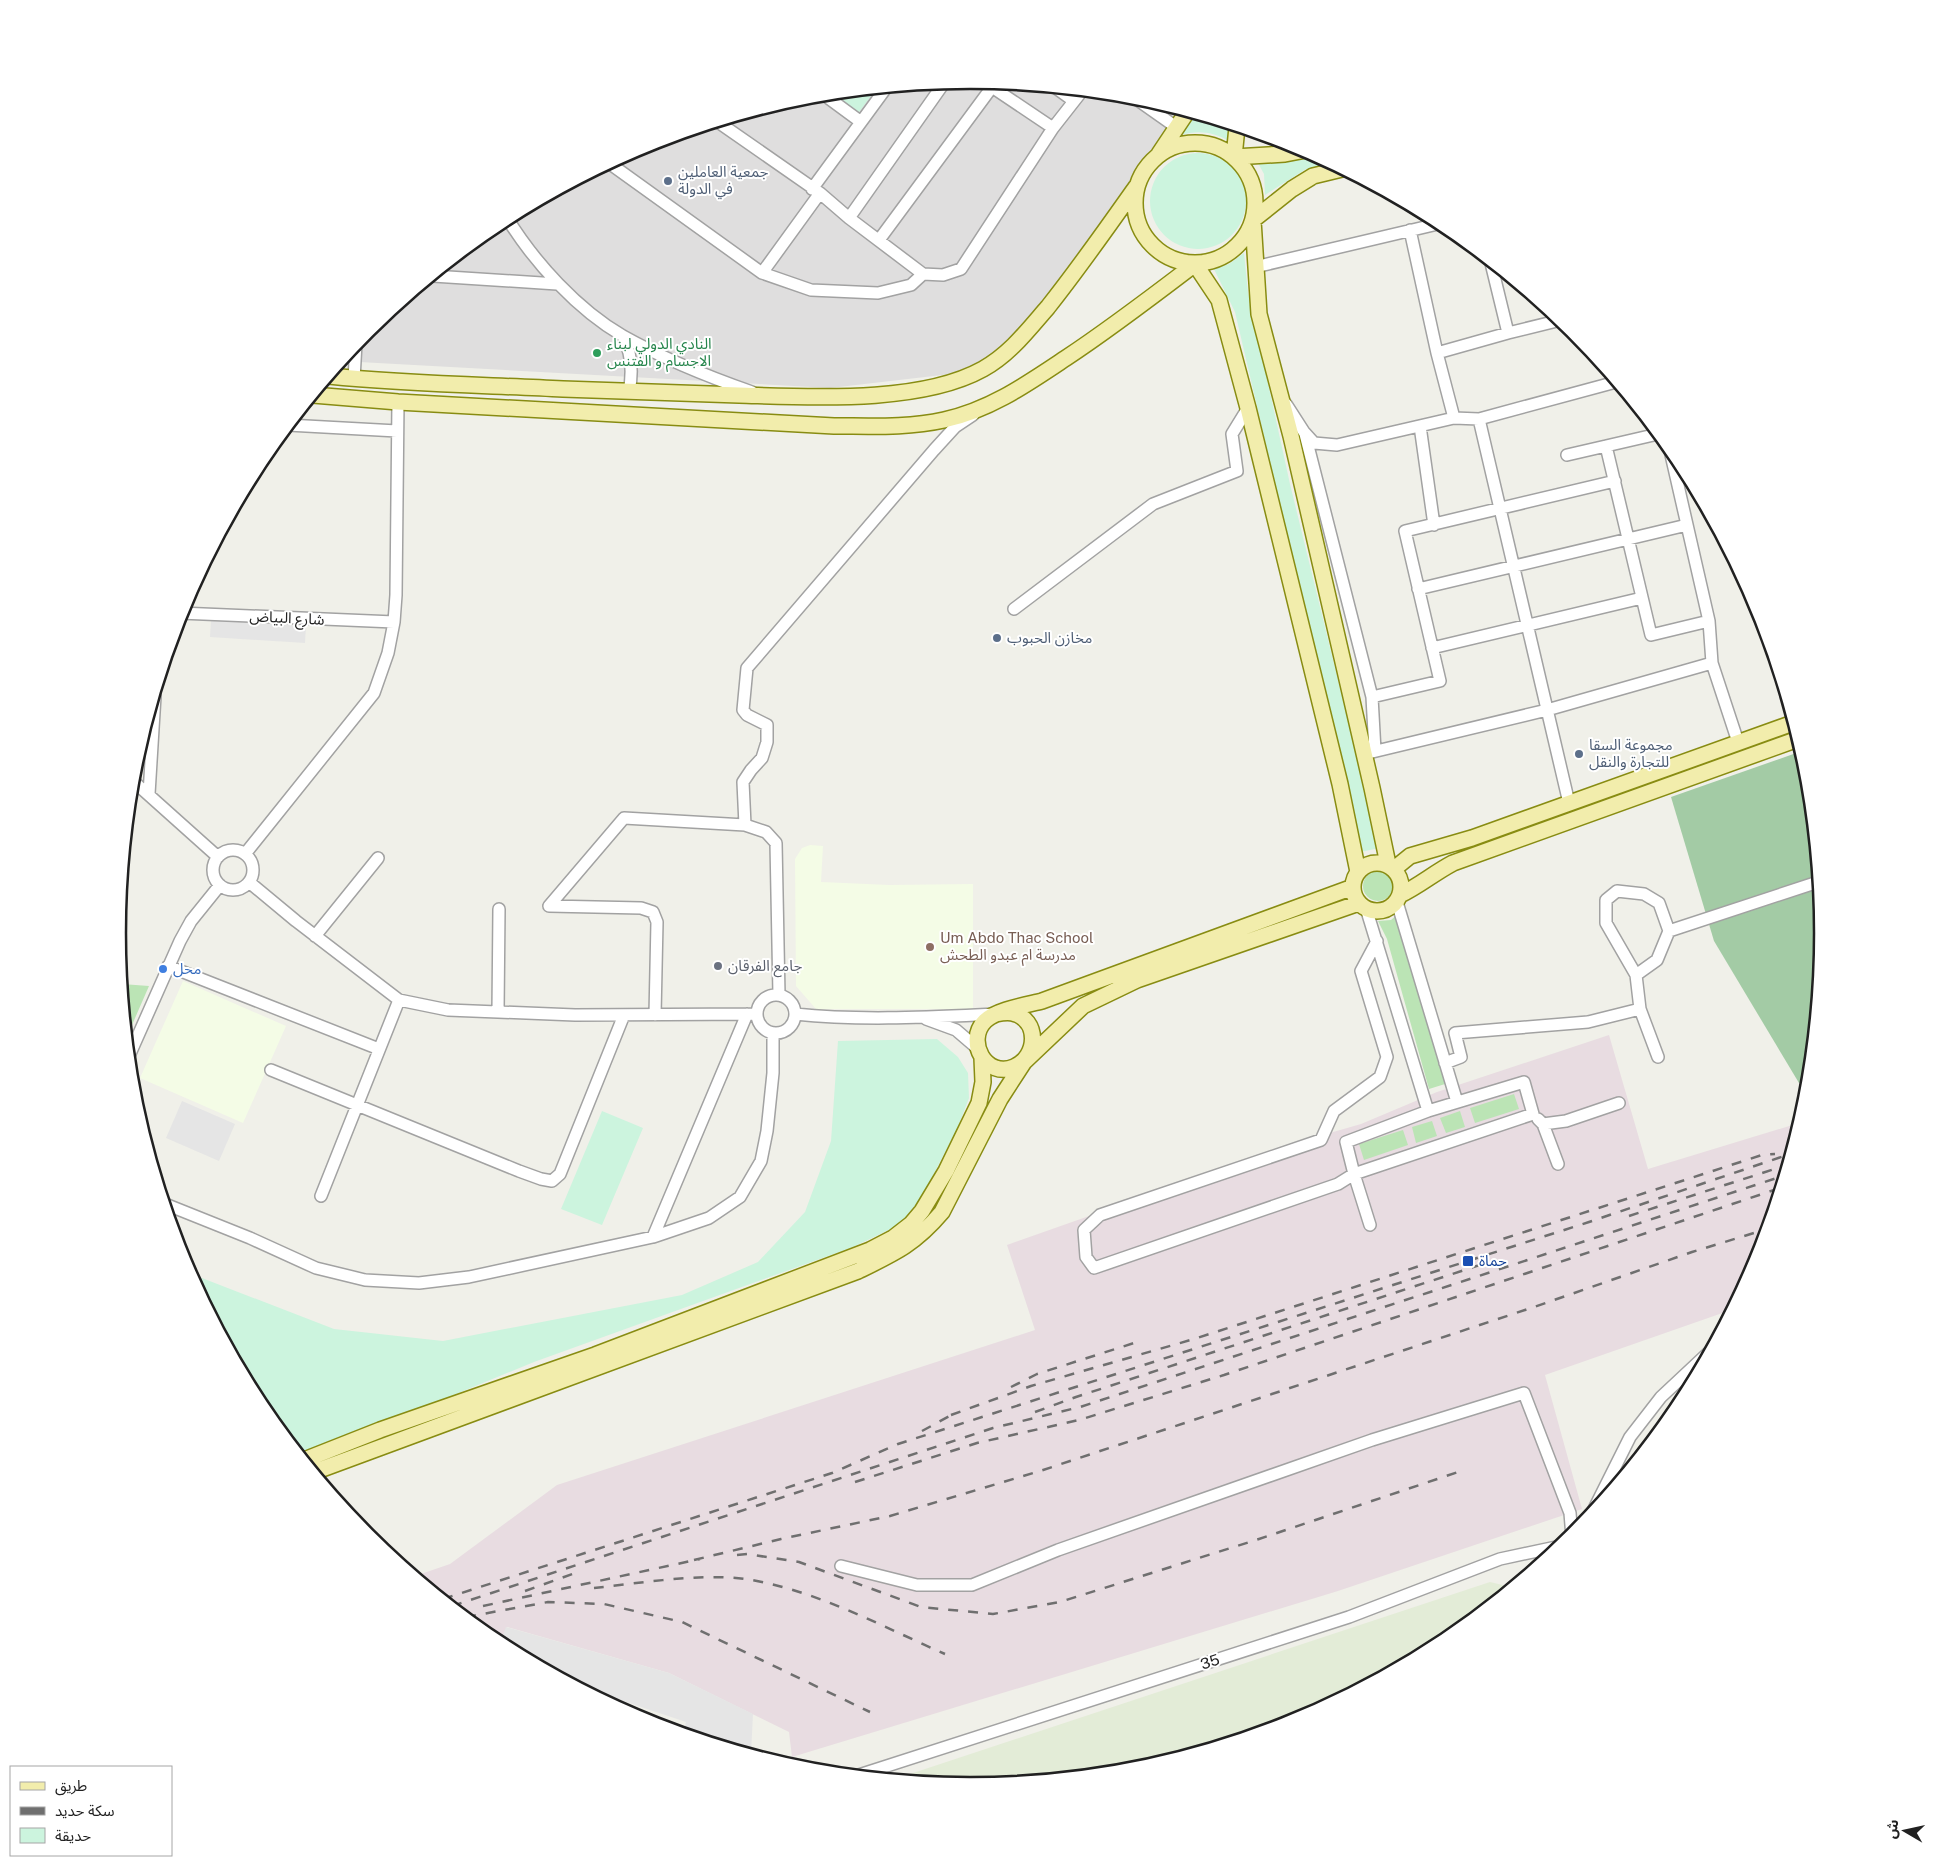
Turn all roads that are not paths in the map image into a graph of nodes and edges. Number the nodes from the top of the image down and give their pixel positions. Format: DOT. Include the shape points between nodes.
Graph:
graph roads {
  1 [pos="939,90"];
  2 [pos="984,90"];
  3 [pos="997,90"];
  4 [pos="882,94"];
  5 [pos="1065,95"];
  6 [pos="1078,96"];
  7 [pos="832,101"];
  8 [pos="1074,101"];
  9 [pos="1150,109"];
  10 [pos="1184,117"];
  11 [pos="861,122"];
  12 [pos="724,126"];
  13 [pos="1176,127"];
  14 [pos="1053,128"];
  15 [pos="1236,133"];
  16 [pos="1292,153"];
  17 [pos="1158,155"];
  18 [pos="1234,157"];
  19 [pos="615,168"];
  20 [pos="1333,171"];
  21 [pos="1136,187"];
  22 [pos="816,191"];
  23 [pos="849,218"];
  24 [pos="1253,220"];
  25 [pos="511,225"];
  26 [pos="1430,226"];
  27 [pos="1410,230"];
  28 [pos="879,240"];
  29 [pos="1195,264"];
  30 [pos="1256,267"];
  31 [pos="1493,270"];
  32 [pos="762,274"];
  33 [pos="923,274"];
  34 [pos="440,276"];
  35 [pos="557,284"];
  36 [pos="1552,322"];
  37 [pos="1508,333"];
  38 [pos="622,336"];
  39 [pos="1437,353"];
  40 [pos="355,355"];
  41 [pos="335,376"];
  42 [pos="354,378"];
  43 [pos="1611,383"];
  44 [pos="629,392"];
  45 [pos="1278,392"];
  46 [pos="761,395"];
  47 [pos="318,396"];
  48 [pos="398,402"];
  49 [pos="986,406"];
  50 [pos="1248,408"];
  51 [pos="1454,418"];
  52 [pos="1479,419"];
  53 [pos="295,426"];
  54 [pos="1420,426"];
  55 [pos="397,431"];
  56 [pos="1304,432"];
  57 [pos="1652,435"];
  58 [pos="1606,446"];
  59 [pos="1567,455"];
  60 [pos="1674,467"];
  61 [pos="1615,481"];
  62 [pos="1500,508"];
  63 [pos="1434,525"];
  64 [pos="1687,525"];
  65 [pos="1628,539"];
  66 [pos="1514,566"];
  67 [pos="1418,589"];
  68 [pos="1642,598"];
  69 [pos="1014,609"];
  70 [pos="189,613"];
  71 [pos="1709,620"];
  72 [pos="394,622"];
  73 [pos="1528,625"];
  74 [pos="1432,648"];
  75 [pos="1712,663"];
  76 [pos="1372,697"];
  77 [pos="1547,710"];
  78 [pos="154,720"];
  79 [pos="1788,725"];
  80 [pos="1792,741"];
  81 [pos="1738,742"];
  82 [pos="1370,752"];
  83 [pos="139,786"];
  84 [pos="149,794"];
  85 [pos="1569,803"];
  86 [pos="745,825"];
  87 [pos="1383,836"];
  88 [pos="245,854"];
  89 [pos="1410,856"];
  90 [pos="218,857"];
  91 [pos="378,858"];
  92 [pos="1391,867"];
  93 [pos="1358,872"];
  94 [pos="250,882"];
  95 [pos="1812,884"];
  96 [pos="220,885"];
  97 [pos="1353,887"];
  98 [pos="1399,898"];
  99 [pos="1363,906"];
  100 [pos="499,909"];
  101 [pos="1669,931"];
  102 [pos="315,936"];
  103 [pos="1377,941"];
  104 [pos="168,966"];
  105 [pos="1636,975"];
  106 [pos="779,995"];
  107 [pos="399,1000"];
  108 [pos="1640,1009"];
  109 [pos="498,1011"];
  110 [pos="752,1014"];
  111 [pos="795,1014"];
  112 [pos="996,1014"];
  113 [pos="624,1015"];
  114 [pos="655,1015"];
  115 [pos="922,1017"];
  116 [pos="773,1033"];
  117 [pos="132,1037"];
  118 [pos="379,1049"];
  119 [pos="980,1053"];
  120 [pos="1658,1057"];
  121 [pos="1024,1062"];
  122 [pos="1445,1063"];
  123 [pos="271,1070"];
  124 [pos="1456,1102"];
  125 [pos="1619,1102"];
  126 [pos="357,1106"];
  127 [pos="1428,1111"];
  128 [pos="1533,1114"];
  129 [pos="1543,1124"];
  130 [pos="1558,1164"];
  131 [pos="1354,1174"];
  132 [pos="321,1196"];
  133 [pos="172,1207"];
  134 [pos="1370,1225"];
  135 [pos="653,1236"];
  136 [pos="1694,1366"];
  137 [pos="309,1458"];
  138 [pos="319,1470"];
  139 [pos="1602,1493"];
  140 [pos="1571,1526"];
  141 [pos="1547,1549"];
  142 [pos="841,1566"];
  143 [pos="871,1771"];
  1 -- 23 [label="street"];
  2 -- 28 [label="street"];
  3 -- 14 [label="street"];
  4 -- 11 [label="street"];
  5 -- 8 [label="street"];
  6 -- 8 [label="street"];
  7 -- 11 [label="street"];
  8 -- 14 [label="street"];
  9 -- 13 [label="street"];
  10 -- 13 [label="main road"];
  11 -- 22 [label="street"];
  12 -- 22 [label="street"];
  13 -- 17 [label="main road"];
  14 -- 33 [label="street" via="961,270 943,275"];
  15 -- 18 [label="main road"];
  16 -- 18 [label="main road"];
  17 -- 18 [label="main road" via="1176,146 1196,143 1216,147"];
  17 -- 21 [label="main road" via="1144,170"];
  18 -- 24 [label="main road" via="1252,186"];
  19 -- 32 [label="street"];
  20 -- 24 [label="main road" via="1314,176 1292,189"];
  21 -- 29 [label="main road" via="1134,206 1138,224 1147,240 1160,253 1177,261"];
  21 -- 46 [label="main road" via="1022,339 983,369 937,386 876,394 820,397"];
  22 -- 23 [label="street"];
  22 -- 32 [label="street"];
  23 -- 28 [label="street"];
  24 -- 29 [label="main road" via="1245,237 1231,251 1214,260"];
  24 -- 30 [label="main road"];
  25 -- 35 [label="street"];
  26 -- 27 [label="street"];
  27 -- 30 [label="street"];
  27 -- 39 [label="street"];
  28 -- 33 [label="street"];
  29 -- 49 [label="main road" via="1106,332 1018,390"];
  29 -- 50 [label="main road" via="1219,300"];
  30 -- 45 [label="main road" via="1258,314"];
  31 -- 37 [label="street"];
  32 -- 33 [label="street" via="810,290 878,294 911,285"];
  34 -- 35 [label="street"];
  35 -- 38 [label="street"];
  36 -- 37 [label="street"];
  37 -- 39 [label="street"];
  38 -- 44 [label="street" via="632,366"];
  38 -- 46 [label="street" via="717,380"];
  39 -- 51 [label="street"];
  40 -- 42 [label="street"];
  41 -- 42 [label="main road"];
  42 -- 44 [label="main road"];
  43 -- 52 [label="street"];
  44 -- 46 [label="main road"];
  45 -- 56 [label="street"];
  45 -- 82 [label="main road"];
  47 -- 48 [label="main road"];
  48 -- 49 [label="main road" via="834,426 938,421"];
  48 -- 55 [label="street"];
  49 -- 86 [label="street" via="955,427 934,450 747,668 743,710 767,725 767,742 762,758 743,782"];
  50 -- 69 [label="street" via="1232,434 1237,472 1153,504"];
  50 -- 93 [label="main road" via="1340,784"];
  51 -- 52 [label="street"];
  51 -- 54 [label="street"];
  52 -- 62 [label="street"];
  53 -- 55 [label="street"];
  54 -- 56 [label="street" via="1337,445 1314,443"];
  54 -- 63 [label="street"];
  55 -- 72 [label="street"];
  56 -- 76 [label="street"];
  57 -- 58 [label="street"];
  58 -- 59 [label="street"];
  58 -- 61 [label="street"];
  60 -- 64 [label="street"];
  61 -- 62 [label="street"];
  61 -- 65 [label="street"];
  62 -- 63 [label="street"];
  62 -- 66 [label="street"];
  63 -- 67 [label="street" via="1405,531"];
  64 -- 65 [label="street"];
  64 -- 71 [label="street"];
  65 -- 66 [label="street"];
  65 -- 68 [label="street"];
  66 -- 67 [label="street"];
  66 -- 73 [label="street"];
  67 -- 74 [label="street"];
  68 -- 71 [label="street" via="1650,634"];
  68 -- 73 [label="street"];
  70 -- 72 [label="street, شارع البياض"];
  71 -- 75 [label="street"];
  72 -- 88 [label="street" via="388,653 374,693"];
  73 -- 74 [label="street"];
  73 -- 77 [label="street"];
  74 -- 76 [label="street" via="1440,681"];
  75 -- 77 [label="street"];
  75 -- 81 [label="street"];
  76 -- 82 [label="street"];
  77 -- 82 [label="street"];
  77 -- 85 [label="street"];
  78 -- 84 [label="street"];
  79 -- 81 [label="main road"];
  80 -- 98 [label="main road" via="1453,863 1434,872"];
  81 -- 85 [label="main road"];
  82 -- 87 [label="main road"];
  83 -- 84 [label="street"];
  84 -- 90 [label="street"];
  85 -- 89 [label="main road" via="1472,838"];
  86 -- 106 [label="street" via="766,832 776,843"];
  86 -- 114 [label="street" via="624,818 549,906 641,908 653,912 657,922"];
  87 -- 89 [label="main road"];
  87 -- 92 [label="main road"];
  88 -- 90 [label="street" via="232,850"];
  88 -- 94 [label="street" via="252,865"];
  89 -- 92 [label="main road"];
  90 -- 96 [label="street" via="214,874"];
  91 -- 102 [label="street"];
  92 -- 93 [label="main road" via="1380,862 1372,863"];
  92 -- 98 [label="main road" via="1401,881"];
  93 -- 97 [label="main road"];
  94 -- 96 [label="street" via="237,890"];
  94 -- 102 [label="street"];
  95 -- 101 [label="street"];
  96 -- 104 [label="street" via="192,921"];
  97 -- 99 [label="main road"];
  97 -- 112 [label="main road" via="1042,1001"];
  98 -- 99 [label="main road" via="1392,906 1379,911"];
  98 -- 122 [label="street"];
  99 -- 103 [label="street"];
  99 -- 121 [label="main road" via="1137,980 1083,1006"];
  100 -- 109 [label="street"];
  101 -- 105 [label="street" via="1657,960"];
  101 -- 105 [label="street" via="1658,903 1644,894 1617,891 1606,900 1606,923"];
  102 -- 107 [label="street"];
  103 -- 127 [label="street"];
  103 -- 131 [label="street" via="1361,971 1387,1057 1380,1077 1334,1111 1321,1140 1100,1215 1084,1230 1086,1257 1094,1268 1331,1186"];
  104 -- 117 [label="street"];
  104 -- 118 [label="street"];
  105 -- 108 [label="street"];
  106 -- 110 [label="street" via="763,1000"];
  106 -- 111 [label="street" via="792,1003"];
  107 -- 109 [label="street" via="448,1010"];
  107 -- 118 [label="street"];
  108 -- 120 [label="street"];
  108 -- 122 [label="street" via="1588,1022 1455,1033 1461,1057"];
  109 -- 113 [label="street"];
  110 -- 114 [label="street"];
  110 -- 116 [label="street" via="761,1026"];
  110 -- 135 [label="street"];
  111 -- 115 [label="street"];
  111 -- 116 [label="street" via="788,1029"];
  112 -- 115 [label="street"];
  112 -- 119 [label="main road" via="980,1026 976,1039"];
  112 -- 121 [label="main road" via="1012,1013 1021,1017 1029,1027 1033,1039"];
  113 -- 114 [label="street"];
  113 -- 126 [label="street" via="560,1174 552,1181 541,1180"];
  115 -- 119 [label="street" via="956,1030"];
  116 -- 135 [label="street" via="773,1073 761,1161 740,1197 709,1218"];
  118 -- 126 [label="street"];
  119 -- 121 [label="main road" via="990,1066 1000,1069"];
  119 -- 137 [label="main road" via="983,1082 979,1103 922,1211 893,1238 870,1250 595,1355"];
  121 -- 138 [label="main road" via="1000,1098 942,1212 897,1252 858,1271"];
  122 -- 124 [label="street"];
  123 -- 126 [label="street"];
  124 -- 127 [label="street"];
  124 -- 128 [label="street" via="1524,1082"];
  125 -- 129 [label="street" via="1566,1121"];
  126 -- 132 [label="street"];
  127 -- 131 [label="street" via="1346,1142"];
  128 -- 129 [label="street"];
  128 -- 131 [label="street"];
  129 -- 130 [label="street"];
  131 -- 134 [label="street"];
  133 -- 135 [label="street" via="316,1268 365,1280 410,1283 469,1277"];
  136 -- 139 [label="street" via="1661,1397 1630,1437"];
  140 -- 142 [label="street" via="1570,1513 1524,1393 1372,1440 1076,1543 972,1585 917,1585"];
  141 -- 143 [label="street, 35" via="1500,1559 1349,1617"];
}
